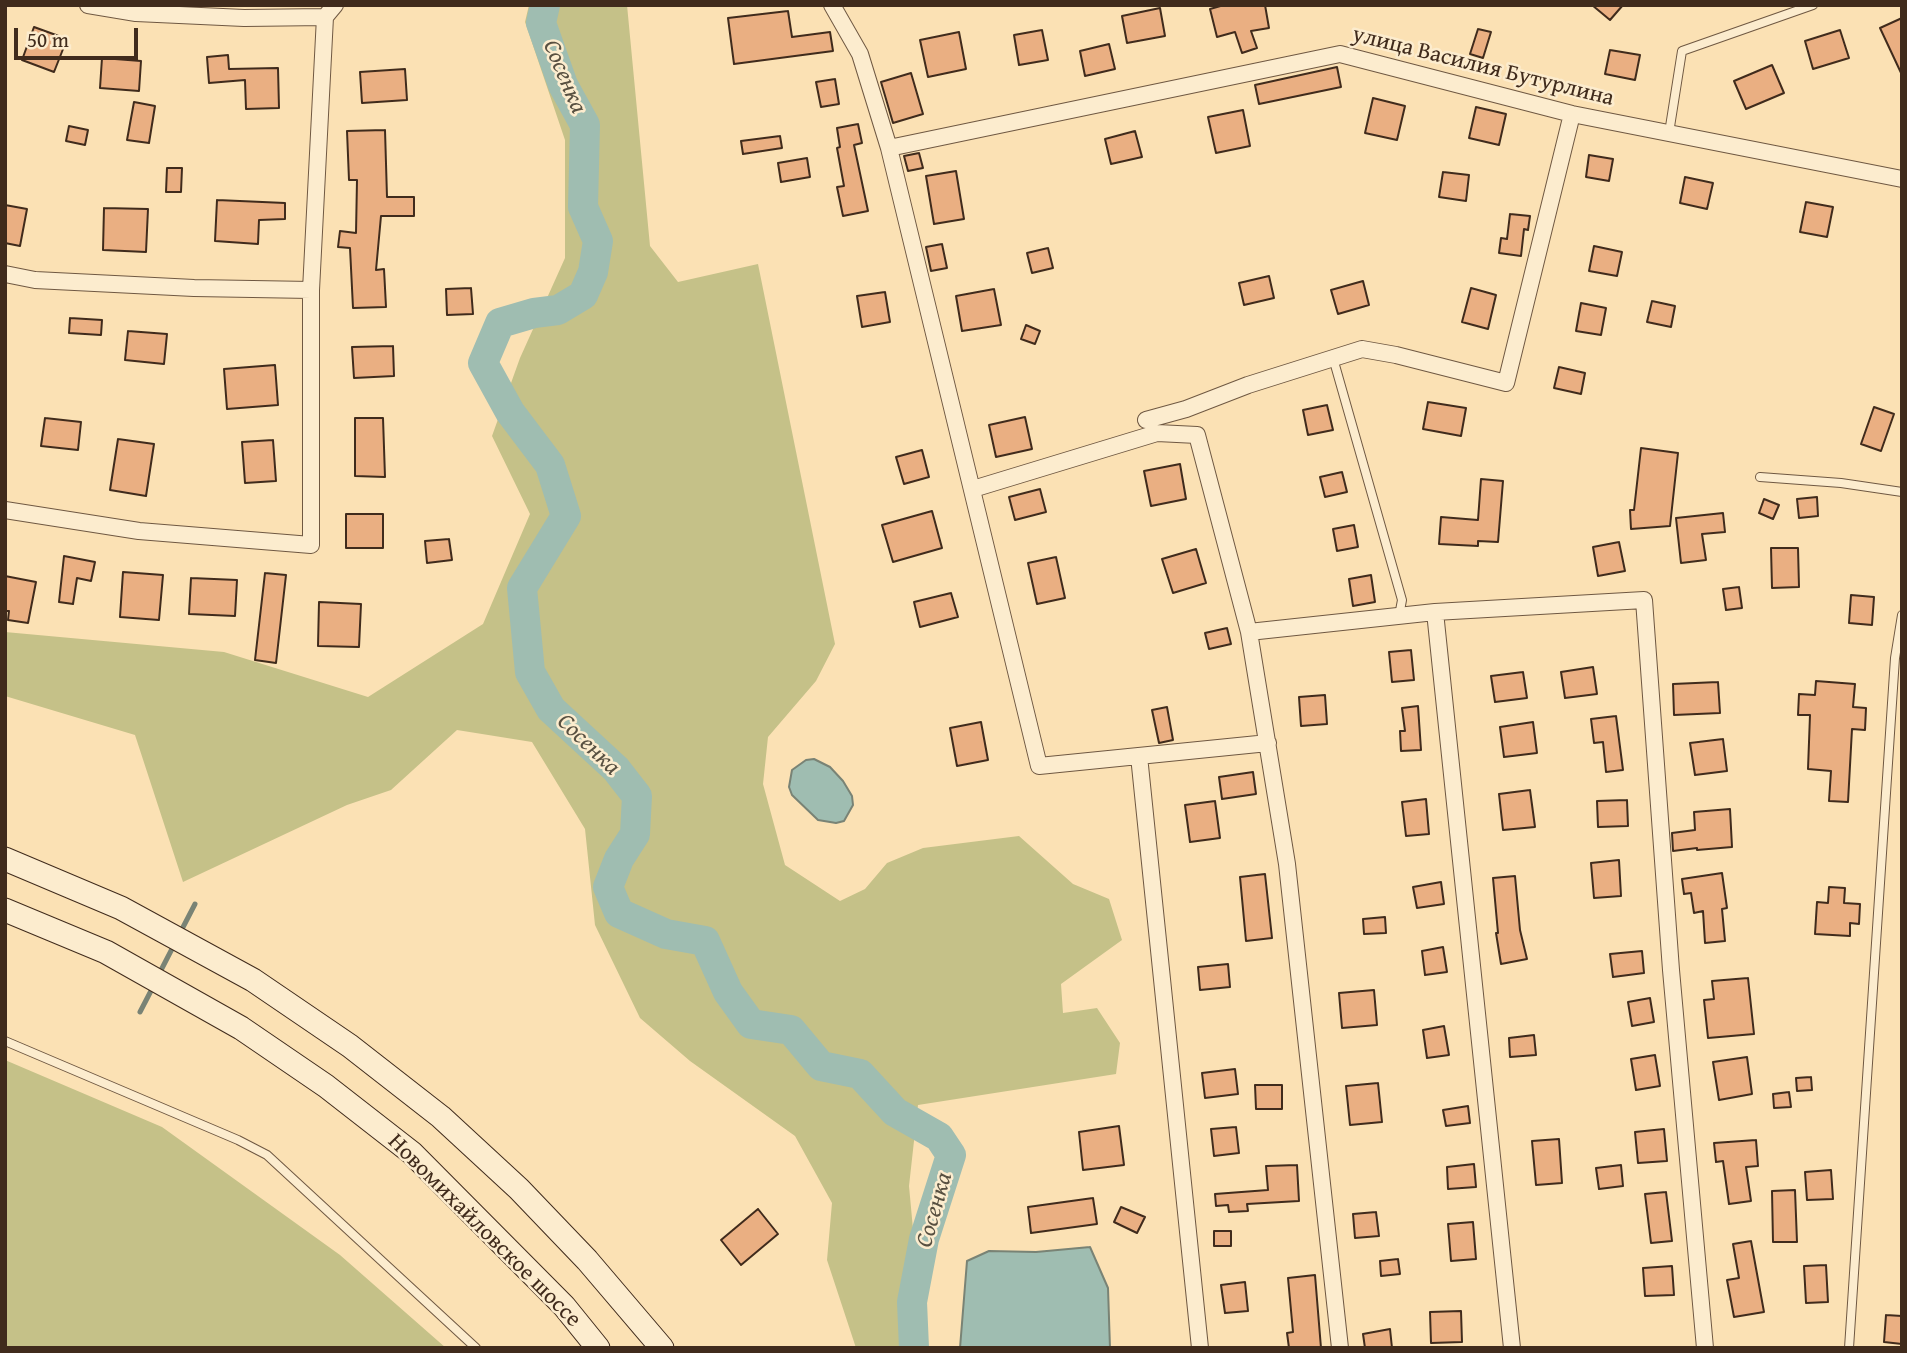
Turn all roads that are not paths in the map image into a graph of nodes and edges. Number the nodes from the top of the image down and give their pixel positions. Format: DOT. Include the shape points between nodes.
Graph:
graph roads {
  1 [pos="88,5"];
  2 [pos="832,5"];
  3 [pos="1813,5"];
  4 [pos="330,11"];
  5 [pos="1572,114"];
  6 [pos="1669,133"];
  7 [pos="889,148"];
  8 [pos="1902,178"];
  9 [pos="5,274"];
  10 [pos="311,290"];
  11 [pos="1334,358"];
  12 [pos="1146,420"];
  13 [pos="1760,477"];
  14 [pos="973,489"];
  15 [pos="1902,492"];
  16 [pos="5,510"];
  17 [pos="1435,612"];
  18 [pos="1902,615"];
  19 [pos="1399,616"];
  20 [pos="1249,632"];
  21 [pos="1268,743"];
  22 [pos="1139,756"];
  23 [pos="5,859"];
  24 [pos="5,910"];
  25 [pos="5,1041"];
  26 [pos="476,1348"];
  27 [pos="598,1348"];
  28 [pos="662,1348"];
  29 [pos="1200,1348"];
  30 [pos="1340,1348"];
  31 [pos="1512,1348"];
  32 [pos="1705,1348"];
  33 [pos="1849,1348"];
  1 -- 4 [label="street" via="136,13 217,17"];
  2 -- 7 [label="street" via="860,54"];
  3 -- 6 [label="lane" via="1682,51"];
  4 -- 10 [label="street"];
  5 -- 6 [label="street, улица Василия Бутурлина"];
  5 -- 7 [label="street, улица Василия Бутурлина" via="1340,54"];
  5 -- 11 [label="street" via="1506,383 1362,349"];
  6 -- 8 [label="street, улица Василия Бутурлина"];
  7 -- 14 [label="street"];
  9 -- 10 [label="street" via="34,281"];
  10 -- 16 [label="street" via="311,545 139,531"];
  11 -- 12 [label="street"];
  11 -- 19 [label="lane" via="1402,600"];
  13 -- 15 [label="lane"];
  14 -- 20 [label="street" via="1157,433 1196,435"];
  14 -- 22 [label="street" via="1039,766"];
  17 -- 19 [label="street"];
  17 -- 31 [label="street"];
  17 -- 32 [label="street" via="1644,600"];
  18 -- 33 [label="lane" via="1894,672"];
  19 -- 20 [label="street"];
  20 -- 21 [label="street"];
  21 -- 22 [label="street"];
  21 -- 30 [label="street" via="1287,864"];
  22 -- 29 [label="street"];
  23 -- 28 [label="main road, Новомихайловское шоссе" via="133,914 253,980 350,1046 441,1117 519,1189"];
  24 -- 27 [label="main road, Новомихайловское шоссе" via="106,952 241,1028 326,1086 412,1153 564,1306"];
  25 -- 26 [label="lane" via="267,1156"];
}
